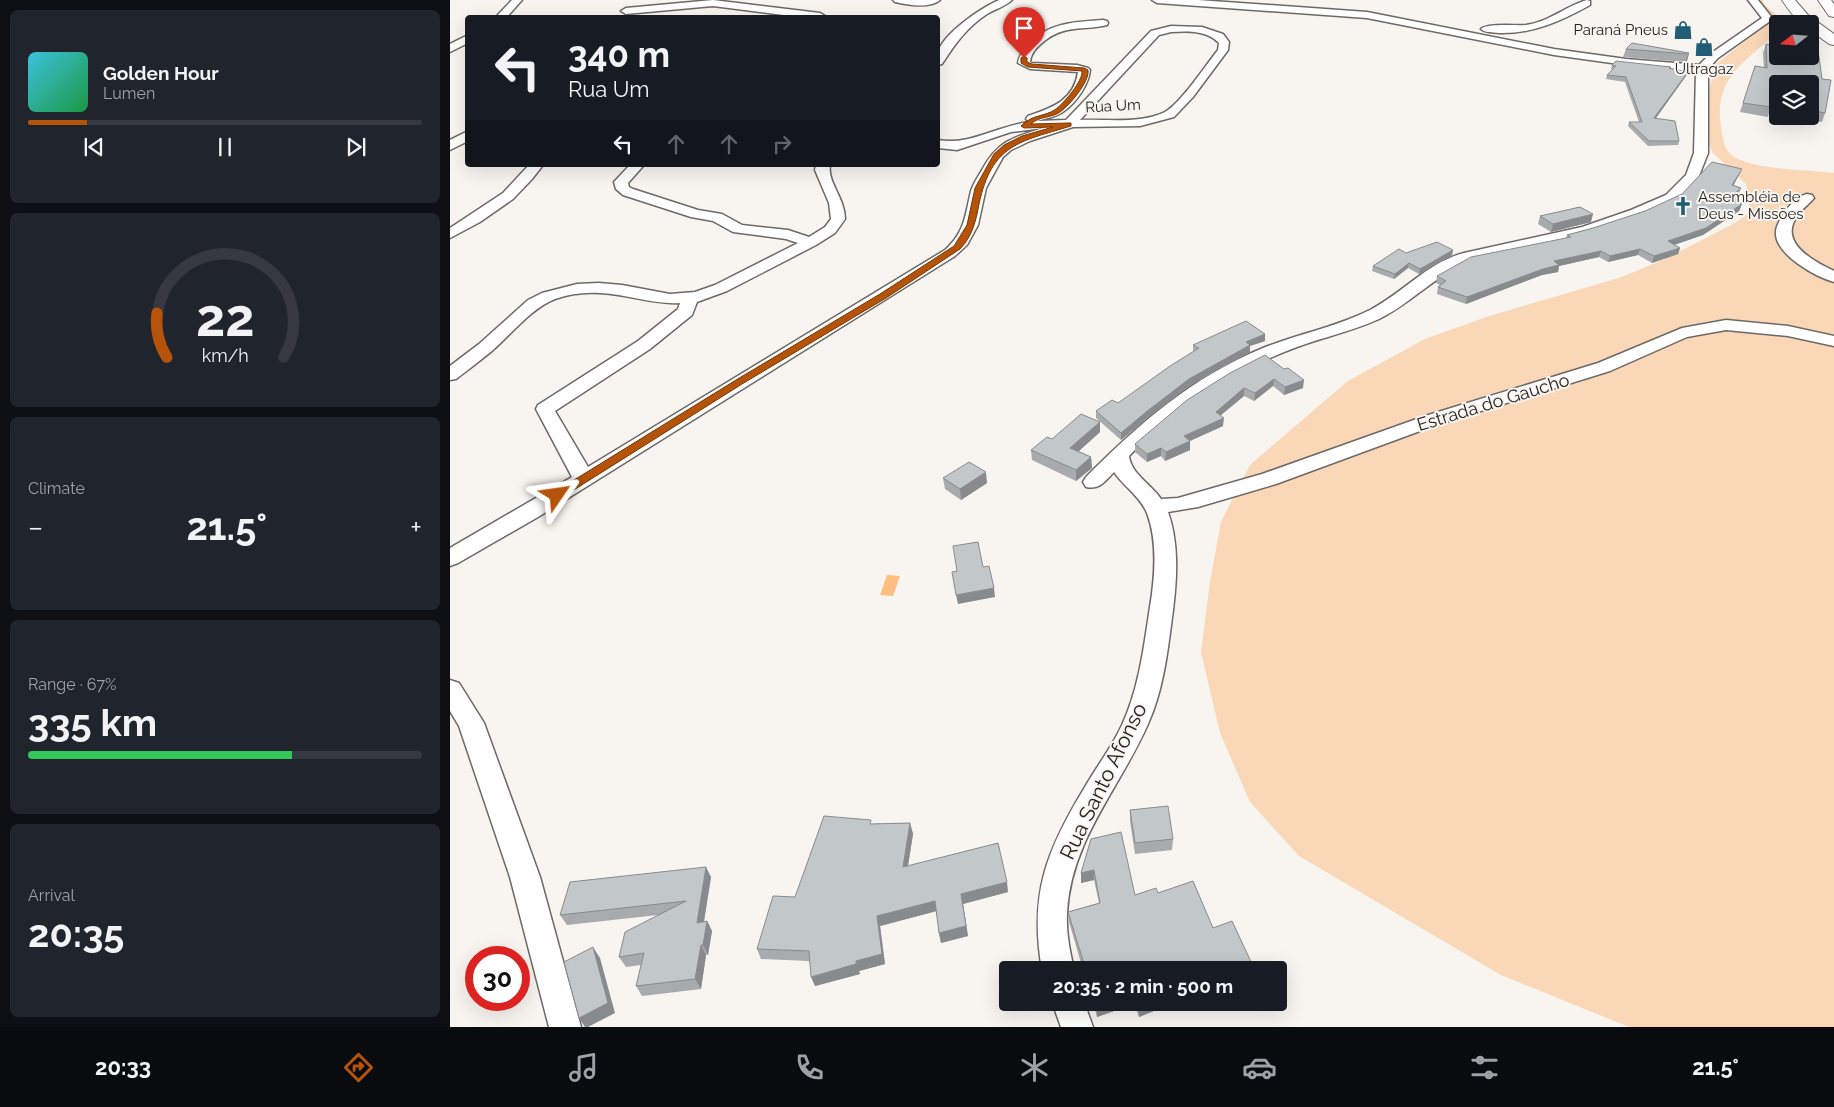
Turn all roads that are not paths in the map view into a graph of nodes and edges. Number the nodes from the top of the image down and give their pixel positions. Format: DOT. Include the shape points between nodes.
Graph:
graph roads {
  1 [pos="517,0"];
  2 [pos="898,0"];
  3 [pos="935,0"];
  4 [pos="1007,0"];
  5 [pos="1157,0"];
  6 [pos="1753,0"];
  7 [pos="1788,0"];
  8 [pos="1817,1"];
  9 [pos="1587,3"];
  10 [pos="760,8"];
  11 [pos="622,11"];
  12 [pos="1834,13"];
  13 [pos="820,14"];
  14 [pos="503,15"];
  15 [pos="746,15"];
  16 [pos="1103,23"];
  17 [pos="1409,23"];
  18 [pos="1834,25"];
  19 [pos="465,40"];
  20 [pos="1834,41"];
  21 [pos="450,49"];
  22 [pos="940,59"];
  23 [pos="1702,69"];
  24 [pos="1068,125"];
  25 [pos="1024,126"];
  26 [pos="465,137"];
  27 [pos="940,145"];
  28 [pos="450,146"];
  29 [pos="534,167"];
  30 [pos="635,167"];
  31 [pos="823,167"];
  32 [pos="1807,198"];
  33 [pos="450,234"];
  34 [pos="810,242"];
  35 [pos="1834,277"];
  36 [pos="690,298"];
  37 [pos="1834,341"];
  38 [pos="450,375"];
  39 [pos="1120,455"];
  40 [pos="584,479"];
  41 [pos="1093,482"];
  42 [pos="1154,506"];
  43 [pos="450,558"];
  44 [pos="450,690"];
  45 [pos="1057,961"];
  46 [pos="1071,1011"];
  47 [pos="566,1027"];
  48 [pos="1077,1027"];
  1 -- 14 [label="street"];
  2 -- 3 [label="street" via="914,3"];
  4 -- 22 [label="street" via="985,9 973,19"];
  5 -- 17 [label="street" via="1350,13"];
  6 -- 23 [label="street" via="1768,19 1708,60"];
  7 -- 20 [label="highway" via="1803,18"];
  8 -- 12 [label="highway"];
  8 -- 18 [label="highway"];
  9 -- 17 [label="street" via="1549,24 1527,29"];
  10 -- 11 [label="street" via="713,3"];
  10 -- 13 [label="street"];
  10 -- 15 [label="street"];
  16 -- 25 [label="street" via="1059,28 1026,52 1024,63 1030,66 1077,68 1084,70 1085,75 1080,86 1057,111 1032,119"];
  17 -- 23 [label="street" via="1563,53"];
  19 -- 21 [label="street"];
  23 -- 39 [label="street" via="1701,153 1692,176 1671,198 1586,230 1445,265 1386,309 1280,347 1210,382 1131,442"];
  24 -- 24 [label="street, Rua Um" via="1143,122 1175,112 1224,47 1223,40 1197,30 1170,29 1155,33"];
  24 -- 25 [label="street, Rua Um"];
  24 -- 40 [label="street" via="1025,138 996,155 979,188 971,225 962,242 950,254"];
  25 -- 27 [label="street, Rua Um" via="1004,129 957,146"];
  26 -- 28 [label="street"];
  29 -- 33 [label="street" via="515,192"];
  30 -- 34 [label="street" via="621,182 628,192 696,214 717,217 738,229 788,235"];
  31 -- 34 [label="street" via="822,177 836,202 838,219 830,230"];
  32 -- 35 [label="street" via="1785,223 1784,239 1788,249 1802,260"];
  34 -- 36 [label="street" via="714,291"];
  36 -- 38 [label="street" via="670,299 599,288 556,294 534,304"];
  36 -- 40 [label="street" via="686,311 644,345 545,409"];
  37 -- 42 [label="street, Estrada do Gaucho" via="1788,331 1726,325 1682,333 1604,367 1432,420 1269,479 1178,505"];
  39 -- 41 [label="street"];
  39 -- 42 [label="street, Rua Santo Afonso" via="1121,464"];
  40 -- 43 [label="street"];
  42 -- 45 [label="street, Rua Santo Afonso" via="1166,542 1166,561 1146,694 1140,716 1075,829 1056,879 1051,927"];
  44 -- 47 [label="street" via="471,723 525,877"];
  46 -- 48 [label="street"];
}
